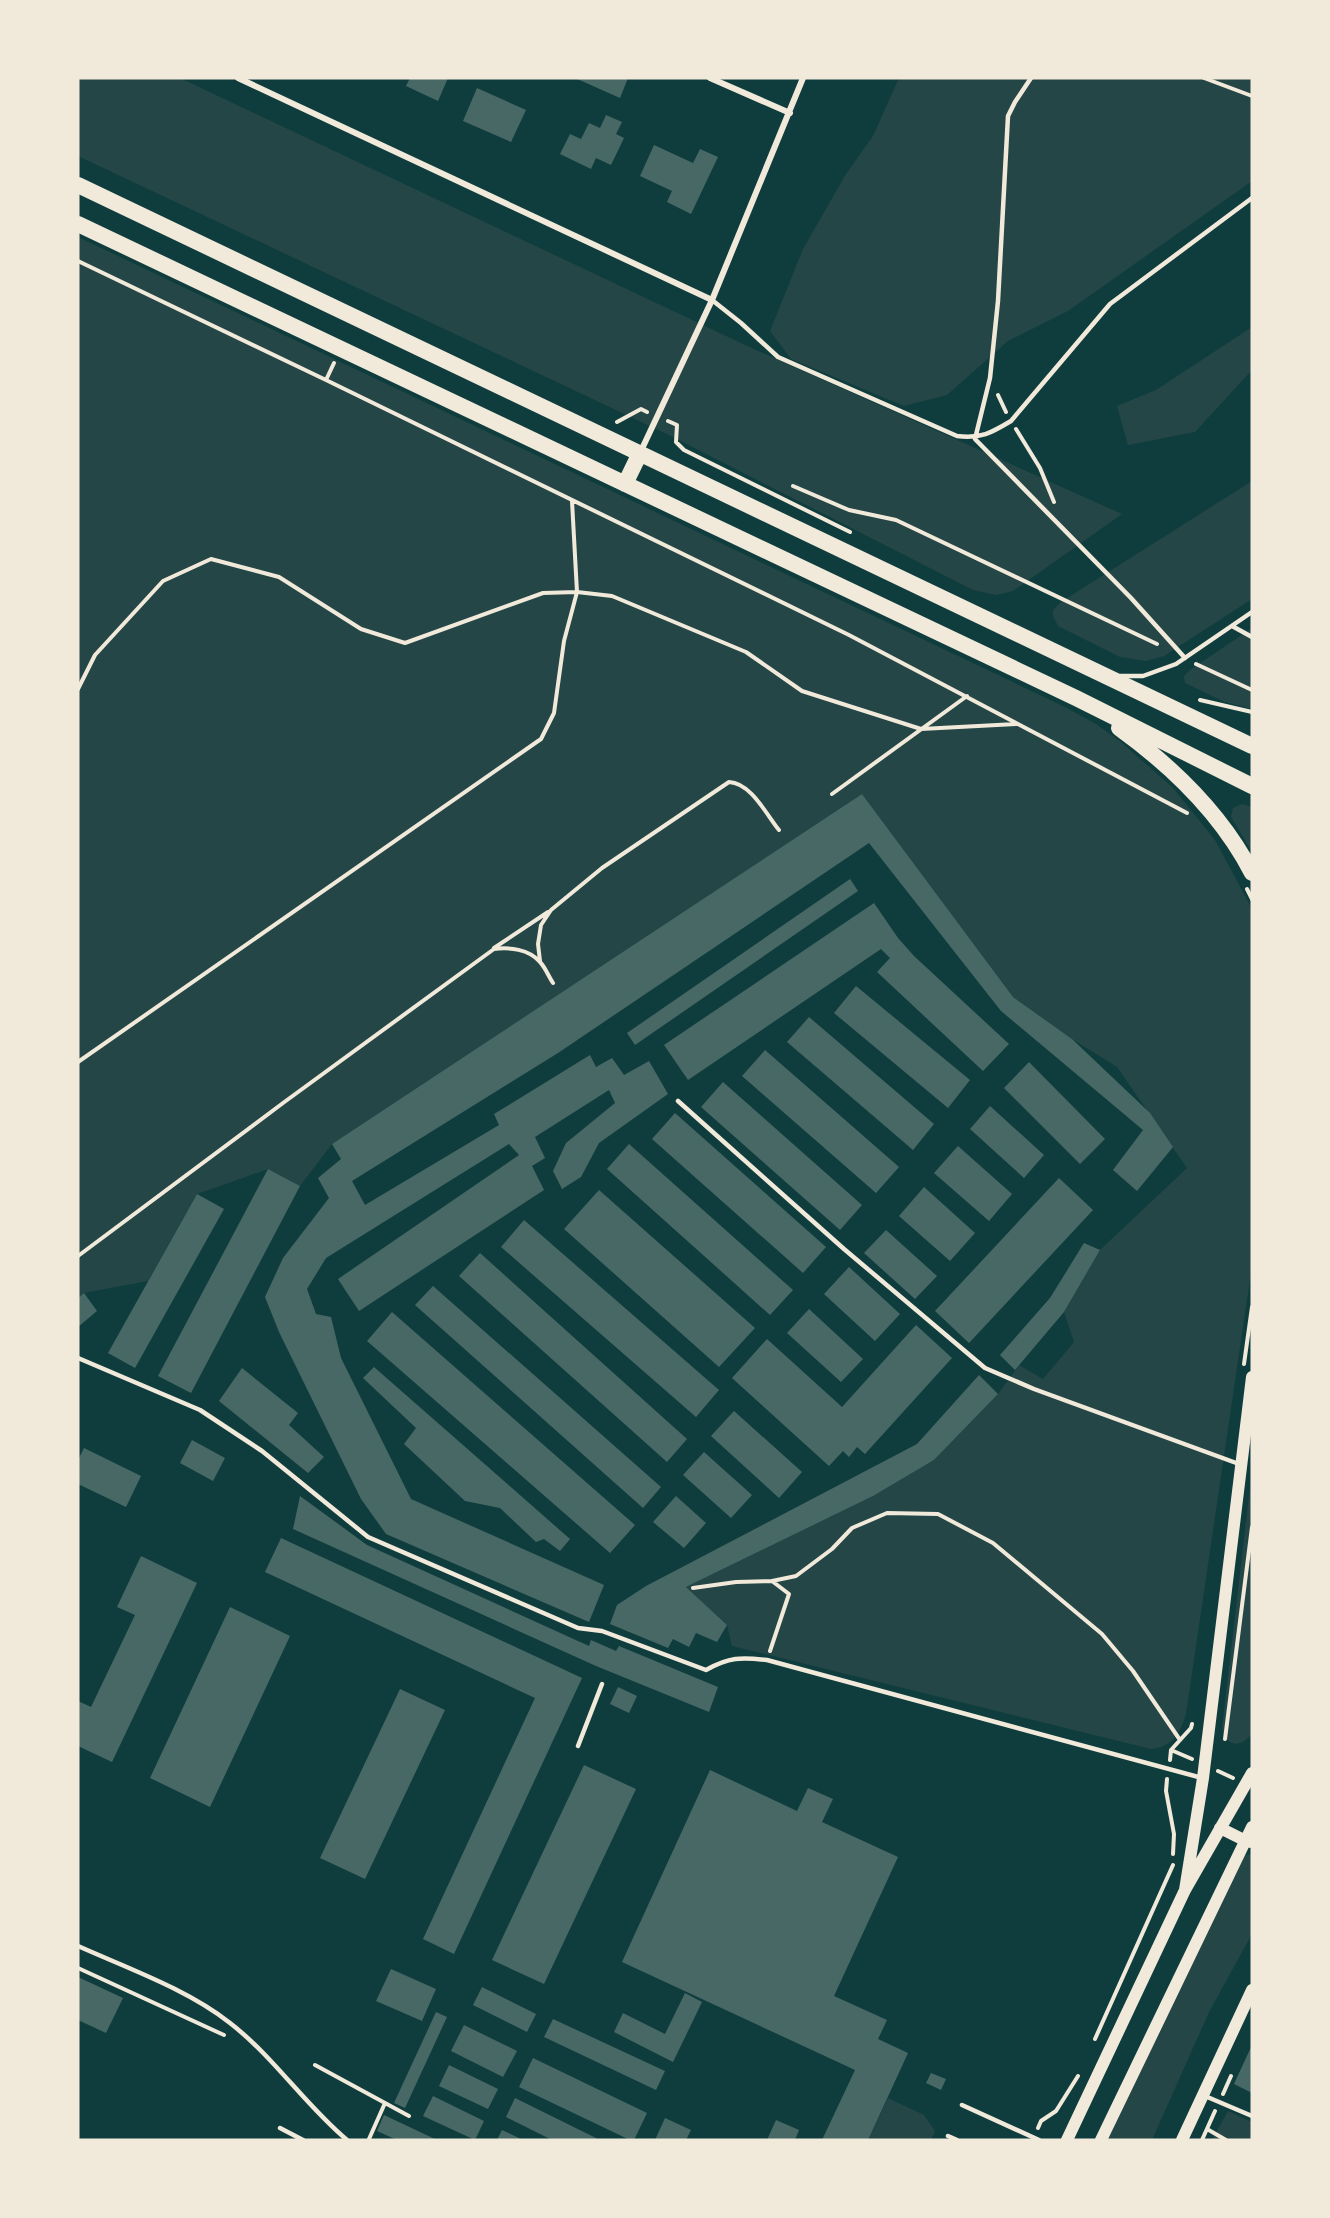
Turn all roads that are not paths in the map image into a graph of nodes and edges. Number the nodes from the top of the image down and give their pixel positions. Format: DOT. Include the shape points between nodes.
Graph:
graph roads {
  1 [pos="238,78"];
  2 [pos="710,78"];
  3 [pos="803,78"];
  4 [pos="1031,78"];
  5 [pos="790,113"];
  6 [pos="78,185"];
  7 [pos="1252,198"];
  8 [pos="78,224"];
  9 [pos="712,300"];
  10 [pos="975,438"];
  11 [pos="639,453"];
  12 [pos="625,484"];
  13 [pos="1252,612"];
  14 [pos="1232,626"];
  15 [pos="1252,637"];
  16 [pos="1185,658"];
  17 [pos="1093,672"];
  18 [pos="1076,698"];
  19 [pos="1252,746"];
  20 [pos="1252,786"];
  21 [pos="1252,873"];
  22 [pos="678,1101"];
  23 [pos="78,1358"];
  24 [pos="1252,1377"];
  25 [pos="1240,1465"];
  26 [pos="602,1684"];
  27 [pos="578,1746"];
  28 [pos="1252,1773"];
  29 [pos="1203,1778"];
  30 [pos="1252,1827"];
  31 [pos="1220,1828"];
  32 [pos="1249,1842"];
  33 [pos="1185,1890"];
  34 [pos="78,1946"];
  35 [pos="1252,1990"];
  36 [pos="1202,2094"];
  37 [pos="962,2105"];
  38 [pos="1252,2116"];
  39 [pos="280,2128"];
  40 [pos="948,2136"];
  41 [pos="1036,2139"];
  42 [pos="303,2140"];
  43 [pos="347,2140"];
  44 [pos="957,2140"];
  45 [pos="1067,2140"];
  46 [pos="1101,2140"];
  47 [pos="1182,2140"];
  1 -- 9 [label="street"];
  2 -- 5 [label="street"];
  3 -- 5 [label="street"];
  4 -- 10 [label="lane" via="1008,116 998,301 990,378"];
  5 -- 9 [label="street"];
  6 -- 11 [label="highway"];
  7 -- 10 [label="lane" via="1110,304 1011,421"];
  8 -- 12 [label="highway"];
  9 -- 10 [label="lane" via="778,357 957,436"];
  9 -- 11 [label="street"];
  10 -- 16 [label="lane"];
  11 -- 12 [label="highway"];
  11 -- 17 [label="highway"];
  12 -- 18 [label="highway"];
  13 -- 14 [label="lane"];
  14 -- 15 [label="lane"];
  14 -- 16 [label="lane"];
  16 -- 17 [label="lane" via="1143,676"];
  17 -- 19 [label="highway"];
  18 -- 20 [label="highway"];
  18 -- 21 [label="highway" via="1134,739 1188,786 1227,831"];
  22 -- 25 [label="lane" via="985,1368"];
  23 -- 29 [label="lane" via="200,1410 262,1451 368,1537 578,1628 602,1631 706,1670 723,1660 767,1660"];
  24 -- 25 [label="main road"];
  25 -- 29 [label="main road"];
  26 -- 27 [label="lane"];
  28 -- 31 [label="main road"];
  29 -- 33 [label="main road"];
  30 -- 32 [label="main road"];
  31 -- 32 [label="main road"];
  31 -- 33 [label="main road"];
  32 -- 46 [label="main road"];
  33 -- 45 [label="main road"];
  34 -- 43 [label="lane" via="188,1997 227,2021 261,2050"];
  35 -- 36 [label="main road"];
  36 -- 38 [label="lane"];
  36 -- 47 [label="main road"];
  37 -- 41 [label="lane"];
  39 -- 42 [label="lane"];
  40 -- 44 [label="lane"];
}
